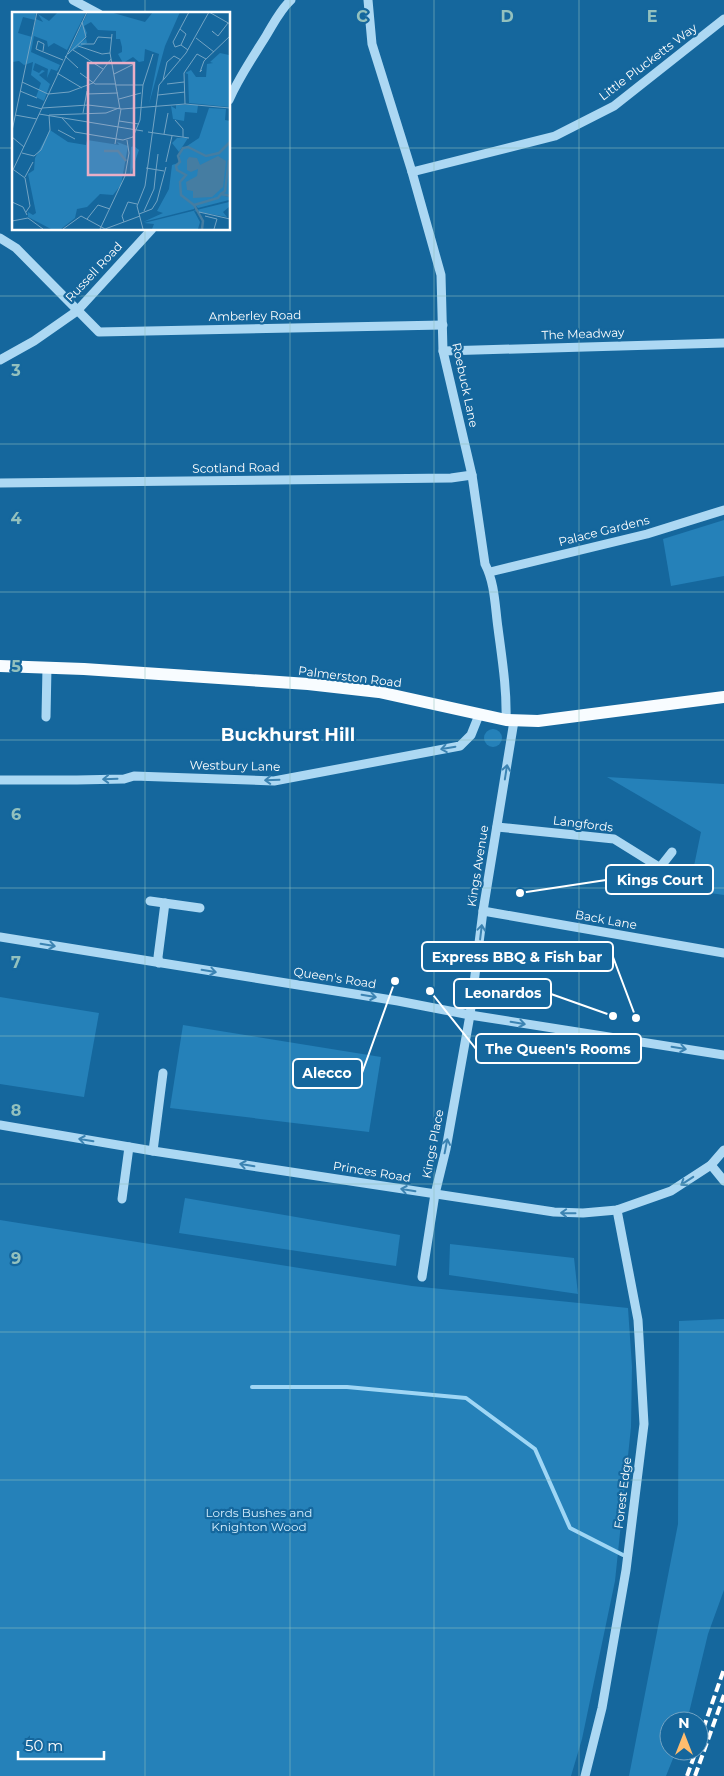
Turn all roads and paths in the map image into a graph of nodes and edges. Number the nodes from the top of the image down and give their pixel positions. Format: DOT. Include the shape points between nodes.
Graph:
graph roads {
  1 [pos="73,0"];
  2 [pos="291,0"];
  3 [pos="368,0"];
  4 [pos="96,12"];
  5 [pos="724,19"];
  6 [pos="232,83"];
  7 [pos="412,172"];
  8 [pos="151,230"];
  9 [pos="0,238"];
  10 [pos="77,311"];
  11 [pos="443,325"];
  12 [pos="724,343"];
  13 [pos="443,350"];
  14 [pos="0,360"];
  15 [pos="472,475"];
  16 [pos="0,483"];
  17 [pos="724,510"];
  18 [pos="490,572"];
  19 [pos="0,666"];
  20 [pos="47,667"];
  21 [pos="724,697"];
  22 [pos="479,715"];
  23 [pos="46,717"];
  24 [pos="510,720"];
  25 [pos="0,780"];
  26 [pos="497,827"];
  27 [pos="672,852"];
  28 [pos="659,868"];
  29 [pos="650,880"];
  30 [pos="150,900"];
  31 [pos="164,903"];
  32 [pos="200,908"];
  33 [pos="483,911"];
  34 [pos="0,938"];
  35 [pos="724,953"];
  36 [pos="159,963"];
  37 [pos="470,1015"];
  38 [pos="724,1055"];
  39 [pos="163,1073"];
  40 [pos="0,1126"];
  41 [pos="129,1147"];
  42 [pos="724,1150"];
  43 [pos="153,1151"];
  44 [pos="711,1165"];
  45 [pos="724,1181"];
  46 [pos="435,1194"];
  47 [pos="122,1198"];
  48 [pos="617,1210"];
  49 [pos="422,1277"];
  50 [pos="585,1776"];
  1 -- 4 [label="street"];
  2 -- 6 [label="street"];
  3 -- 7 [label="street, Roebuck Lane" via="372,44"];
  5 -- 7 [label="street, Little Plucketts Way" via="614,106 555,136"];
  7 -- 11 [label="street, Roebuck Lane" via="441,275"];
  8 -- 10 [label="street, Russell Road"];
  9 -- 10 [label="street, Amberley Road" via="16,248"];
  10 -- 11 [label="street, Amberley Road" via="98,332"];
  10 -- 14 [label="street, Russell Road"];
  11 -- 13 [label="street, Roebuck Lane"];
  12 -- 13 [label="street, The Meadway"];
  13 -- 15 [label="street, Roebuck Lane"];
  15 -- 16 [label="street, Scotland Road" via="451,478"];
  15 -- 18 [label="street, Roebuck Lane" via="485,564"];
  17 -- 18 [label="street, Palace Gardens" via="647,534"];
  18 -- 24 [label="street, Roebuck Lane"];
  19 -- 20 [label="main road, Palmerston Road"];
  20 -- 22 [label="main road, Palmerston Road" via="280,682 379,692"];
  20 -- 23 [label="street"];
  21 -- 24 [label="main road, Palmerston Road" via="538,721"];
  22 -- 24 [label="main road, Palmerston Road"];
  22 -- 25 [label="street, Westbury Lane, one-way" via="471,735 460,746 274,781 134,776 124,779"];
  26 -- 24 [label="street, Kings Avenue, one-way"];
  26 -- 28 [label="street, Langfords" via="614,840"];
  26 -- 33 [label="street, Kings Avenue"];
  27 -- 28 [label="street"];
  28 -- 29 [label="street"];
  30 -- 31 [label="street"];
  31 -- 32 [label="street"];
  31 -- 36 [label="street"];
  33 -- 35 [label="street, Back Lane"];
  37 -- 33 [label="street, Kings Avenue, one-way"];
  34 -- 36 [label="street, Queen's Road, one-way"];
  36 -- 37 [label="street, Queen's Road, one-way"];
  37 -- 38 [label="street, Queen's Road, one-way"];
  46 -- 37 [label="street, Kings Place, one-way"];
  39 -- 43 [label="street"];
  41 -- 40 [label="street, Princes Road, one-way"];
  41 -- 43 [label="street, Princes Road"];
  41 -- 47 [label="street"];
  42 -- 44 [label="street, Princes Road"];
  46 -- 43 [label="street, Princes Road, one-way"];
  44 -- 45 [label="street"];
  44 -- 48 [label="street, Princes Road, one-way" via="671,1191"];
  48 -- 46 [label="street, Princes Road, one-way" via="554,1212"];
  46 -- 49 [label="street, Kings Place"];
  48 -- 50 [label="street, Forest Edge" via="638,1320 644,1424 624,1579 602,1708"];
}
